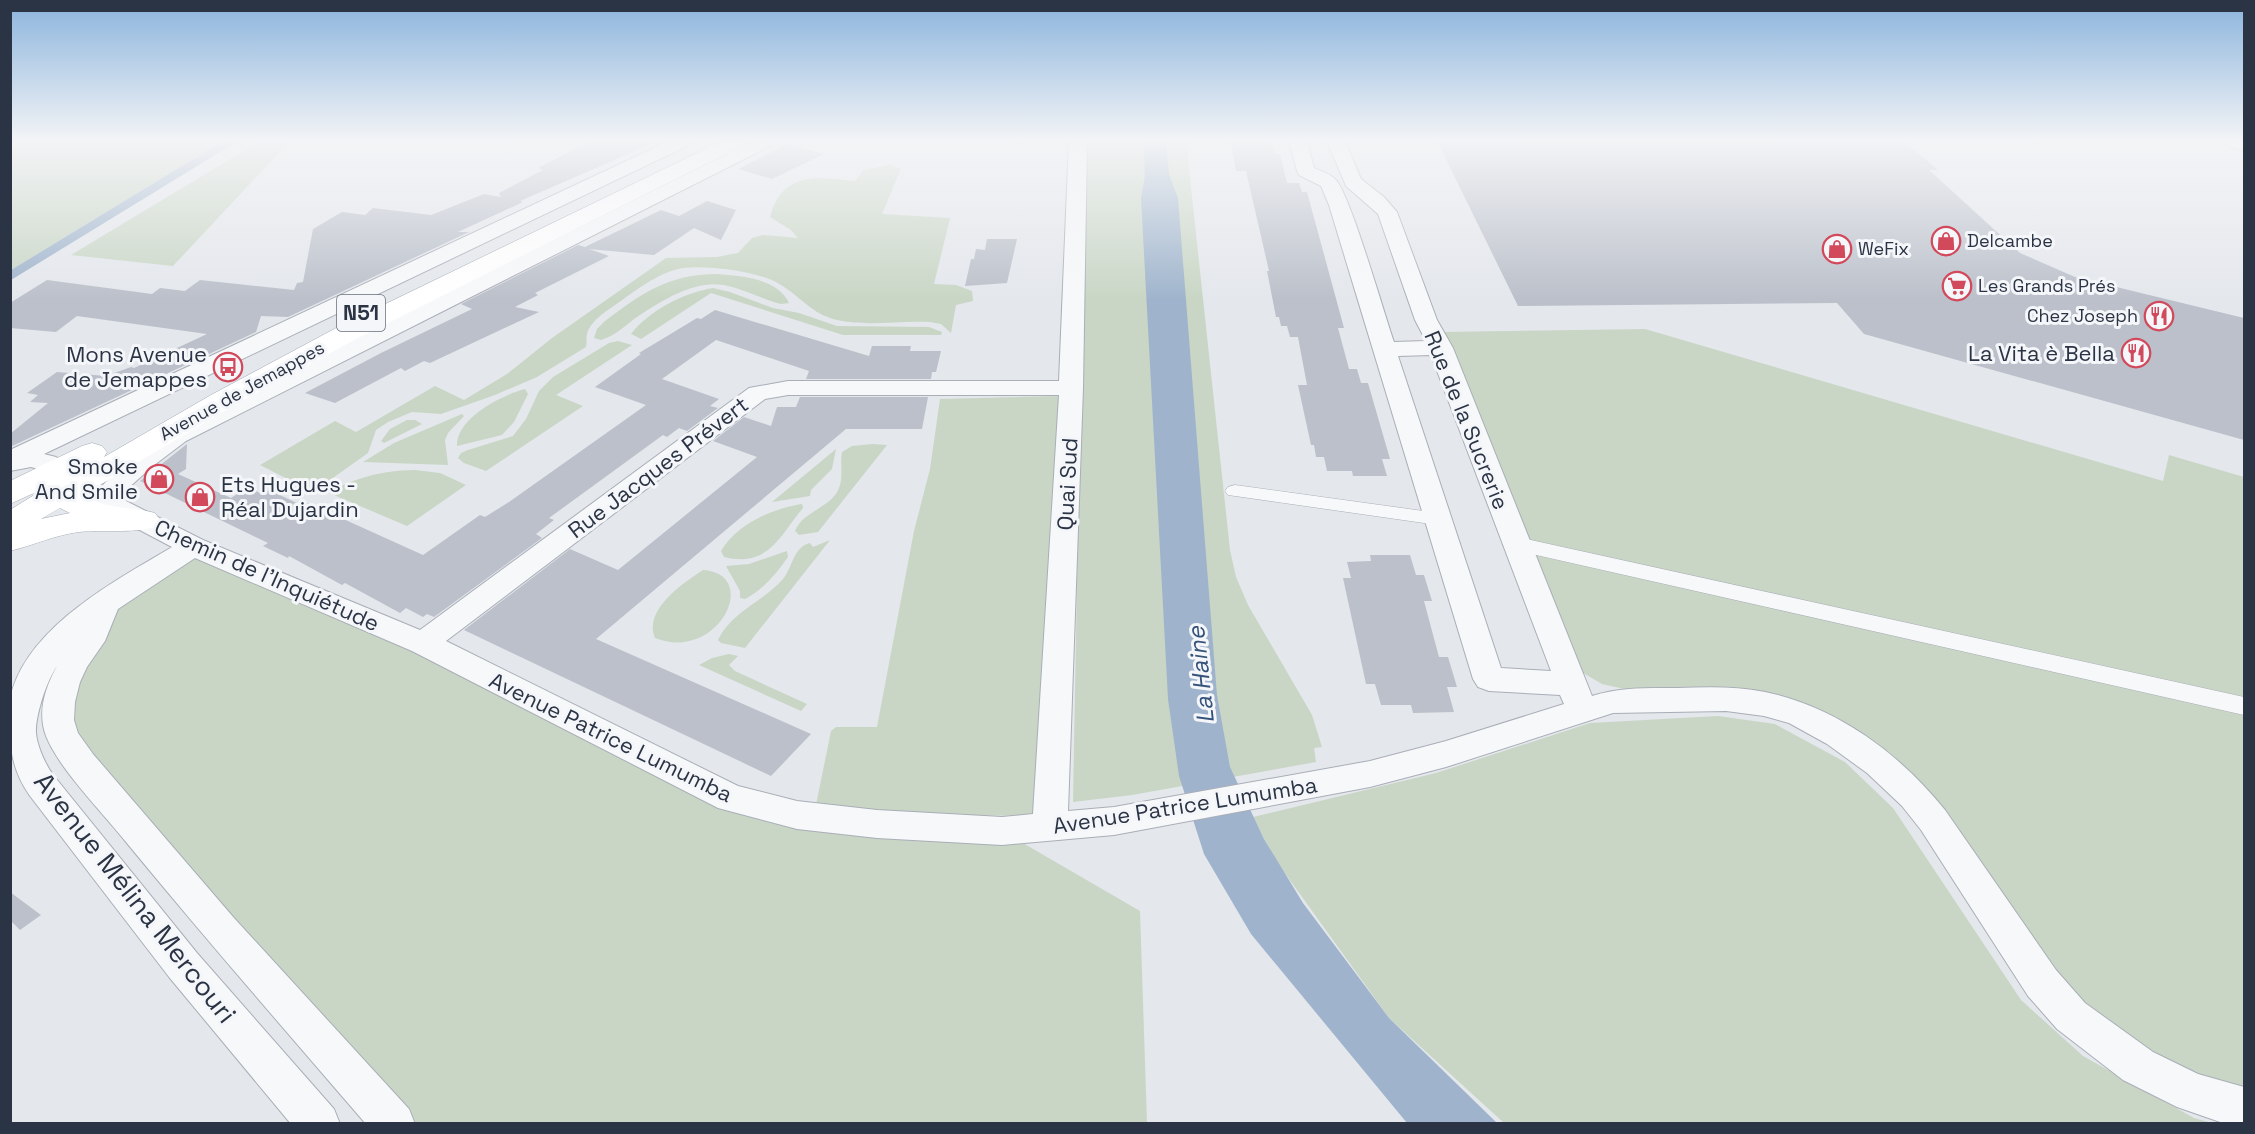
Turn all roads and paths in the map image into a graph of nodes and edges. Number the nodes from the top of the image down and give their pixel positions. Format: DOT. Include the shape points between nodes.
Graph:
graph roads {
  1 [pos="571,194"];
  2 [pos="606,194"];
  3 [pos="630,194"];
  4 [pos="660,194"];
  5 [pos="1076,194"];
  6 [pos="1334,194"];
  7 [pos="1368,194"];
  8 [pos="1441,348"];
  9 [pos="1385,349"];
  10 [pos="1071,387"];
  11 [pos="177,436"];
  12 [pos="48,474"];
  13 [pos="1235,491"];
  14 [pos="14,499"];
  15 [pos="112,512"];
  16 [pos="1438,519"];
  17 [pos="144,520"];
  18 [pos="10,524"];
  19 [pos="10,541"];
  20 [pos="1517,544"];
  21 [pos="193,546"];
  22 [pos="105,605"];
  23 [pos="423,643"];
  24 [pos="1576,697"];
  25 [pos="2244,705"];
  26 [pos="1050,828"];
  27 [pos="2244,1108"];
  28 [pos="2244,1123"];
  29 [pos="319,1124"];
  30 [pos="394,1124"];
  1 -- 12 [label="street, Avenue de Jemappes" via="61,436"];
  2 -- 12 [label="main road, Avenue de Jemappes / N51" via="281,351 225,388"];
  3 -- 12 [label="main road, Avenue de Jemappes / N51" via="347,333 221,401"];
  4 -- 11 [label="street, Avenue de Jemappes"];
  5 -- 10 [label="street, Quai Sud"];
  6 -- 9 [label="street"];
  7 -- 8 [label="street, Rue de la Sucrerie" via="1387,212 1426,320"];
  8 -- 9 [label="street"];
  8 -- 20 [label="street, Rue de la Sucrerie"];
  9 -- 16 [label="street"];
  10 -- 23 [label="street, Rue Jacques Prévert" via="788,388 758,393"];
  10 -- 26 [label="street, Quai Sud"];
  11 -- 12 [label="street"];
  11 -- 15 [label="street, Avenue de Jemappes" via="135,465 113,488"];
  12 -- 14 [label="main road, N51" via="54,489"];
  12 -- 15 [label="main road" via="75,504"];
  12 -- 18 [label="main road, Avenue de Jemappes / N51"];
  13 -- 16 [label="street"];
  15 -- 17 [label="main road"];
  15 -- 19 [label="main road"];
  16 -- 24 [label="street" via="1489,679"];
  17 -- 21 [label="street, Chemin de l'Inquiétude"];
  20 -- 24 [label="street, Rue de la Sucrerie"];
  20 -- 25 [label="street"];
  21 -- 22 [label="street, Avenue Mélina Mercouri"];
  21 -- 23 [label="street, Chemin de l'Inquiétude"];
  22 -- 29 [label="street, Avenue Mélina Mercouri" via="67,631 40,666 28,692 20,733 34,775 183,965"];
  22 -- 30 [label="street, Avenue Mélina Mercouri" via="90,641 64,682 58,720 63,737 221,930"];
  23 -- 26 [label="street, Avenue Patrice Lumumba" via="730,798 797,815 877,824 1002,831"];
  24 -- 26 [label="street, Avenue Patrice Lumumba" via="1422,761 1162,813"];
  24 -- 27 [label="street, Avenue Patrice Lumumba" via="1613,701 1726,699 1764,704 1799,714 1839,735 1914,796 2042,983 2071,1016 2138,1066 2192,1093"];
  24 -- 28 [label="street, Avenue Patrice Lumumba" via="1761,711 1787,719 1855,757 1904,799 2028,987 2044,1005 2087,1044 2133,1075 2189,1105"];
}
